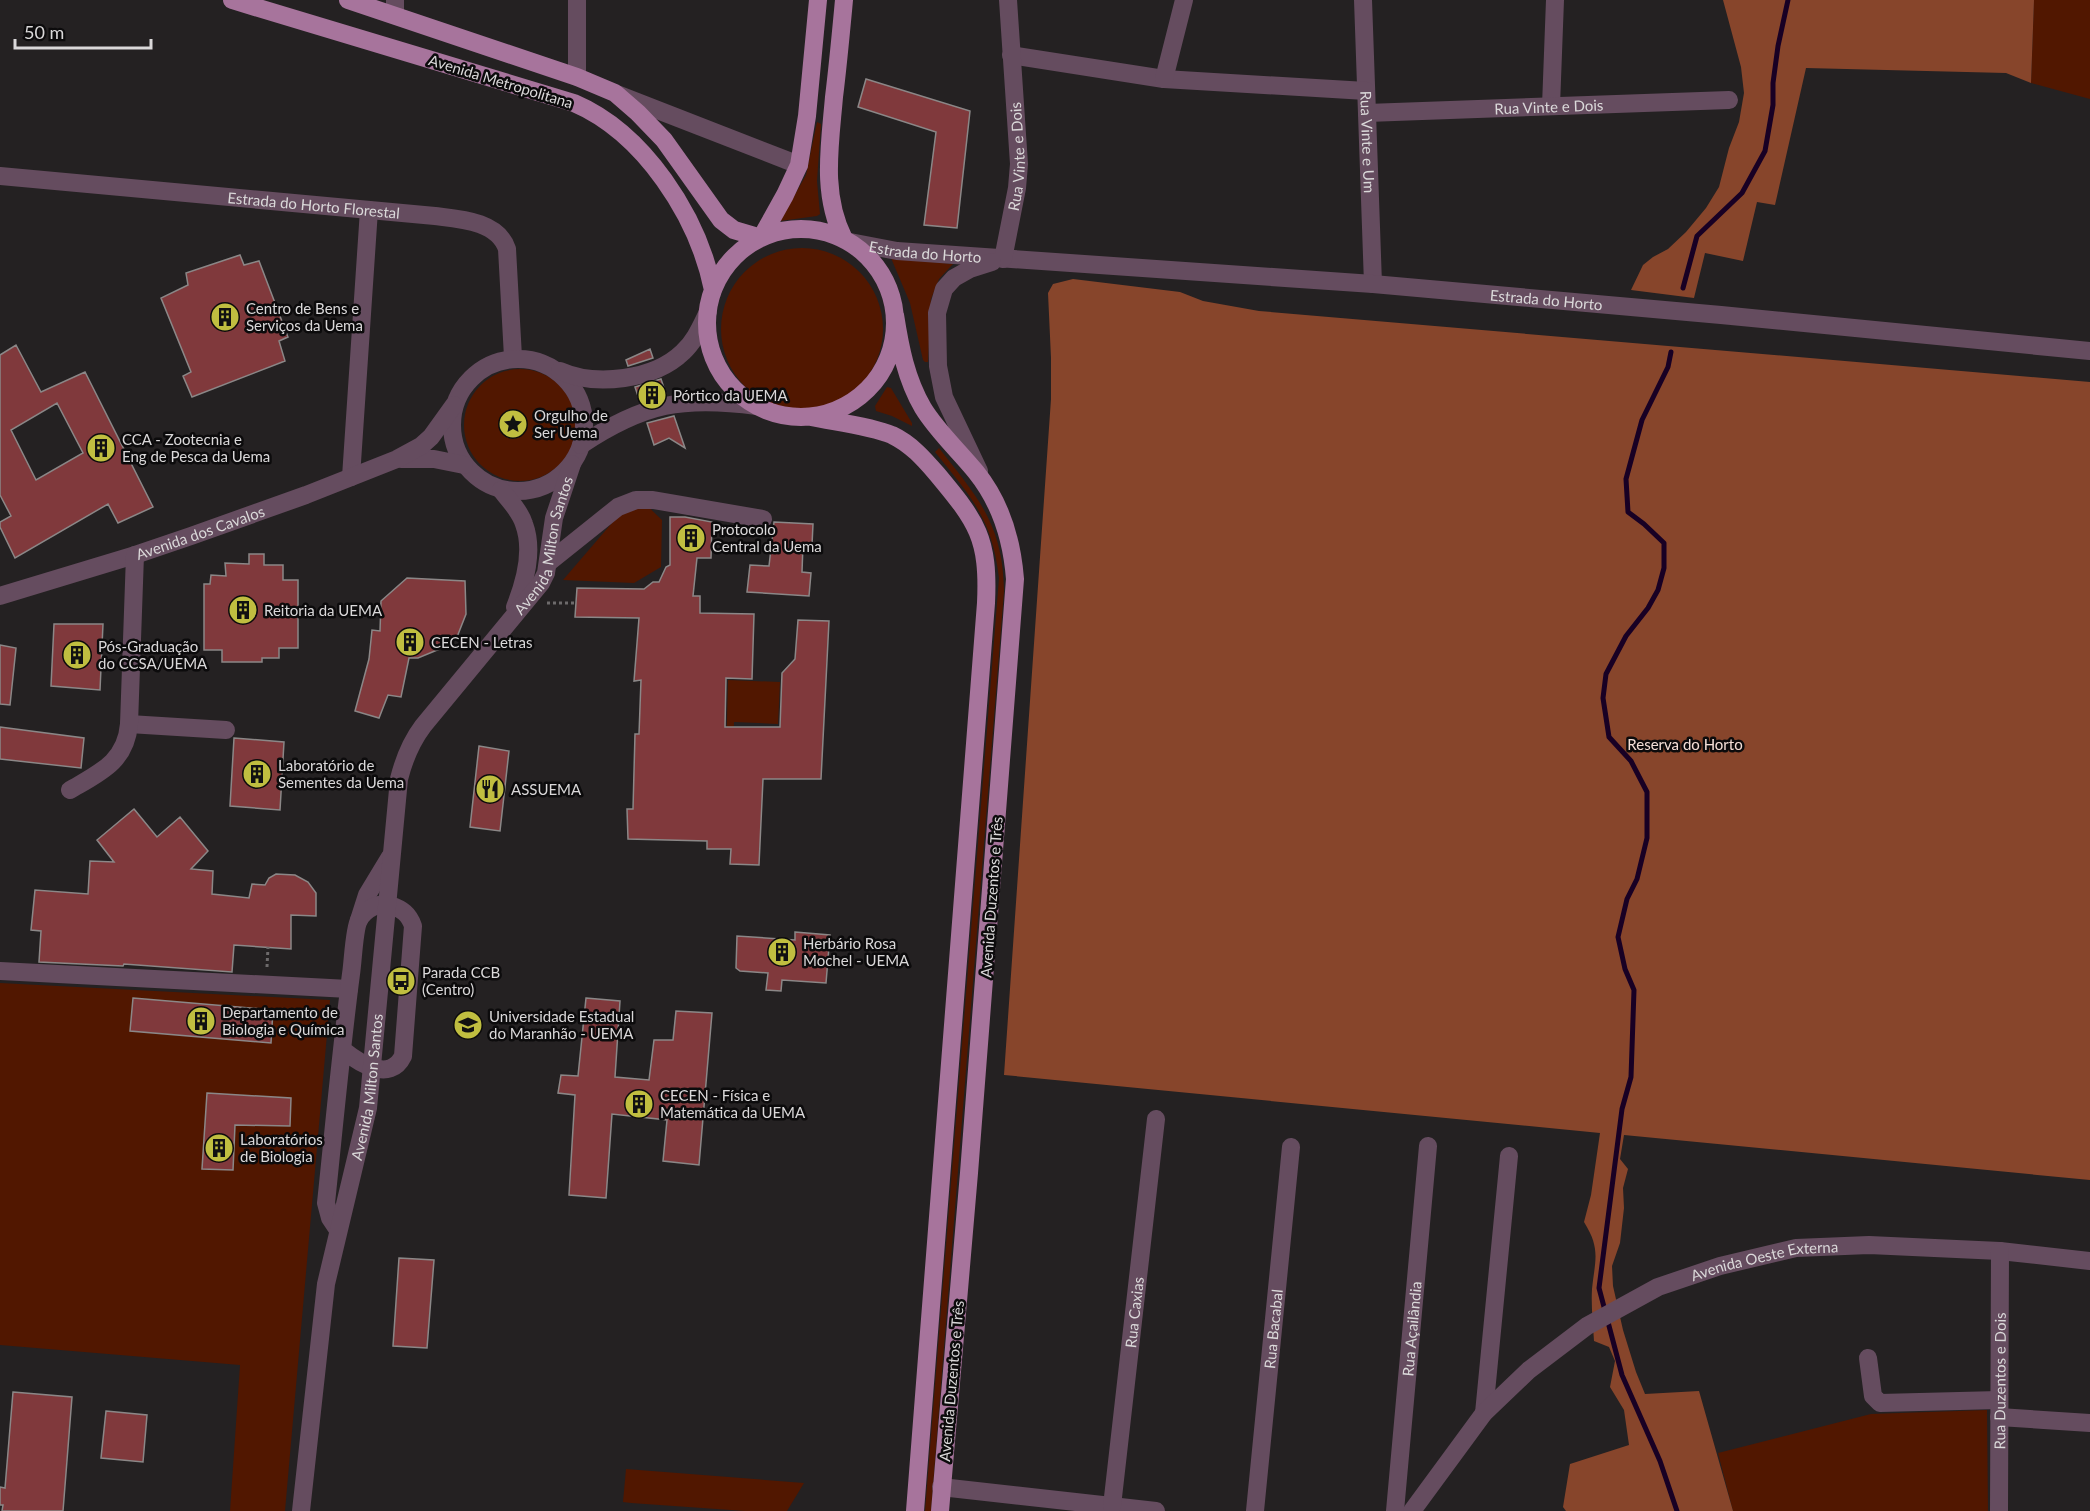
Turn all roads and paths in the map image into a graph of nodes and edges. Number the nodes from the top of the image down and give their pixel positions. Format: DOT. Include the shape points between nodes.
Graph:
graph roads {
  1 [pos="232,0"];
  2 [pos="348,0"];
  3 [pos="577,0"];
  4 [pos="818,0"];
  5 [pos="844,0"];
  6 [pos="1008,0"];
  7 [pos="1184,0"];
  8 [pos="1363,0"];
  9 [pos="1555,0"];
  10 [pos="395,7"];
  11 [pos="1011,56"];
  12 [pos="577,77"];
  13 [pos="1164,79"];
  14 [pos="1366,91"];
  15 [pos="615,93"];
  16 [pos="1729,100"];
  17 [pos="1551,106"];
  18 [pos="1367,113"];
  19 [pos="799,165"];
  20 [pos="0,176"];
  21 [pos="369,210"];
  22 [pos="761,238"];
  23 [pos="847,240"];
  24 [pos="1003,259"];
  25 [pos="1373,284"];
  26 [pos="713,290"];
  27 [pos="708,312"];
  28 [pos="895,315"];
  29 [pos="2090,351"];
  30 [pos="513,357"];
  31 [pos="554,368"];
  32 [pos="454,405"];
  33 [pos="757,406"];
  34 [pos="811,417"];
  35 [pos="581,445"];
  36 [pos="397,459"];
  37 [pos="572,464"];
  38 [pos="464,465"];
  39 [pos="351,477"];
  40 [pos="501,490"];
  41 [pos="989,491"];
  42 [pos="763,519"];
  43 [pos="135,555"];
  44 [pos="548,563"];
  45 [pos="1,592"];
  46 [pos="509,623"];
  47 [pos="129,724"];
  48 [pos="225,730"];
  49 [pos="70,790"];
  50 [pos="393,853"];
  51 [pos="388,904"];
  52 [pos="358,921"];
  53 [pos="0,971"];
  54 [pos="349,989"];
  55 [pos="343,1050"];
  56 [pos="373,1068"];
  57 [pos="1156,1119"];
  58 [pos="1428,1146"];
  59 [pos="1292,1147"];
  60 [pos="1509,1155"];
  61 [pos="338,1230"];
  62 [pos="2000,1251"];
  63 [pos="2090,1261"];
  64 [pos="1868,1358"];
  65 [pos="1999,1408"];
  66 [pos="1484,1413"];
  67 [pos="2090,1423"];
  68 [pos="941,1487"];
  69 [pos="1112,1506"];
  70 [pos="301,1511"];
  71 [pos="915,1511"];
  72 [pos="940,1511"];
  73 [pos="1156,1511"];
  74 [pos="1255,1511"];
  75 [pos="1395,1511"];
  76 [pos="1412,1511"];
  77 [pos="1999,1511"];
  1 -- 26 [label="main road, Avenida Metropolitana" via="574,103 599,116 635,146 670,189 705,258"];
  2 -- 10 [label="main road, Avenida Metropolitana"];
  3 -- 12 [label="street"];
  4 -- 19 [label="main road"];
  5 -- 23 [label="main road" via="828,162 835,222"];
  6 -- 11 [label="street, Rua Vinte e Dois"];
  7 -- 13 [label="street"];
  8 -- 14 [label="street, Rua Vinte e Um"];
  9 -- 17 [label="street"];
  10 -- 12 [label="main road, Avenida Metropolitana"];
  11 -- 13 [label="street"];
  11 -- 24 [label="street, Rua Vinte e Dois" via="1019,164"];
  12 -- 15 [label="main road, Avenida Metropolitana"];
  13 -- 14 [label="street"];
  14 -- 18 [label="street, Rua Vinte e Um"];
  15 -- 19 [label="street"];
  15 -- 22 [label="main road, Avenida Metropolitana" via="664,140 721,220 734,231"];
  16 -- 17 [label="street, Rua Vinte e Dois"];
  17 -- 18 [label="street, Rua Vinte e Dois"];
  18 -- 25 [label="street, Rua Vinte e Um"];
  19 -- 22 [label="main road"];
  20 -- 21 [label="street, Estrada do Horto Florestal"];
  21 -- 30 [label="street, Estrada do Horto Florestal" via="458,219 487,227 502,238 507,249"];
  21 -- 39 [label="street"];
  22 -- 23 [label="main road" via="808,228"];
  22 -- 26 [label="main road" via="724,269"];
  23 -- 24 [label="street, Estrada do Horto" via="897,251"];
  23 -- 28 [label="main road" via="868,256 882,275"];
  24 -- 25 [label="street, Estrada do Horto"];
  24 -- 41 [label="street, Estrada do Horto" via="954,278 944,289 937,313 938,366 944,397"];
  25 -- 29 [label="street, Estrada do Horto"];
  26 -- 27 [label="main road"];
  27 -- 31 [label="street" via="684,351 660,368 604,380 587,380"];
  27 -- 33 [label="main road" via="711,351 719,369 730,385"];
  28 -- 34 [label="main road" via="889,357 874,383 852,403"];
  28 -- 41 [label="main road, Avenida Duzentos e Três" via="905,365 922,406"];
  30 -- 31 [label="street"];
  30 -- 32 [label="street" via="476,372 462,387"];
  31 -- 35 [label="street" via="570,383 581,402"];
  32 -- 36 [label="street, Avenida dos Cavalos" via="431,437"];
  32 -- 38 [label="street" via="454,446"];
  33 -- 34 [label="main road" via="783,416"];
  33 -- 35 [label="street" via="701,401 648,409 623,419"];
  34 -- 71 [label="main road, Avenida Duzentos e Três" via="885,432 919,453 971,518 982,543 987,571"];
  35 -- 37 [label="street"];
  36 -- 38 [label="street, Avenida dos Cavalos"];
  36 -- 39 [label="street, Avenida dos Cavalos"];
  37 -- 40 [label="street" via="540,488"];
  37 -- 44 [label="street, Avenida Milton Santos" via="554,518"];
  38 -- 40 [label="street" via="480,480"];
  39 -- 43 [label="street, Avenida dos Cavalos"];
  40 -- 46 [label="street, Avenida Milton Santos" via="516,508 528,541 525,578"];
  41 -- 68 [label="main road, Avenida Duzentos e Três" via="1010,543 1015,588"];
  42 -- 44 [label="street" via="636,500 618,507"];
  43 -- 45 [label="street, Avenida dos Cavalos"];
  43 -- 47 [label="street"];
  44 -- 46 [label="street, Avenida Milton Santos" via="541,583"];
  46 -- 50 [label="street, Avenida Milton Santos" via="423,726 409,749 399,779"];
  47 -- 48 [label="street"];
  47 -- 49 [label="street" via="118,757"];
  50 -- 51 [label="street, Avenida Milton Santos"];
  50 -- 52 [label="street" via="366,895"];
  51 -- 52 [label="street" via="371,908"];
  51 -- 56 [label="street, Avenida Milton Santos"];
  51 -- 56 [label="street" via="402,910 413,926 405,1049 395,1066"];
  52 -- 54 [label="street"];
  53 -- 54 [label="street"];
  54 -- 55 [label="street"];
  55 -- 56 [label="street"];
  55 -- 61 [label="street" via="326,1203"];
  56 -- 61 [label="street, Avenida Milton Santos" via="368,1108"];
  57 -- 69 [label="street, Rua Caxias"];
  58 -- 75 [label="street, Rua Açailândia"];
  59 -- 74 [label="street, Rua Bacabal"];
  60 -- 66 [label="street"];
  61 -- 70 [label="street, Avenida Milton Santos" via="326,1284"];
  62 -- 63 [label="street, Avenida Oeste Externa"];
  62 -- 65 [label="street, Rua Duzentos e Dois"];
  62 -- 66 [label="street, Avenida Oeste Externa" via="1869,1245 1796,1248 1720,1266 1658,1287 1587,1326 1529,1370"];
  64 -- 65 [label="street" via="1873,1396 1880,1402"];
  65 -- 67 [label="street"];
  65 -- 77 [label="street, Rua Duzentos e Dois"];
  66 -- 76 [label="street, Avenida Oeste Externa"];
  68 -- 69 [label="street"];
  68 -- 72 [label="main road, Avenida Duzentos e Três"];
  69 -- 73 [label="street"];
}
